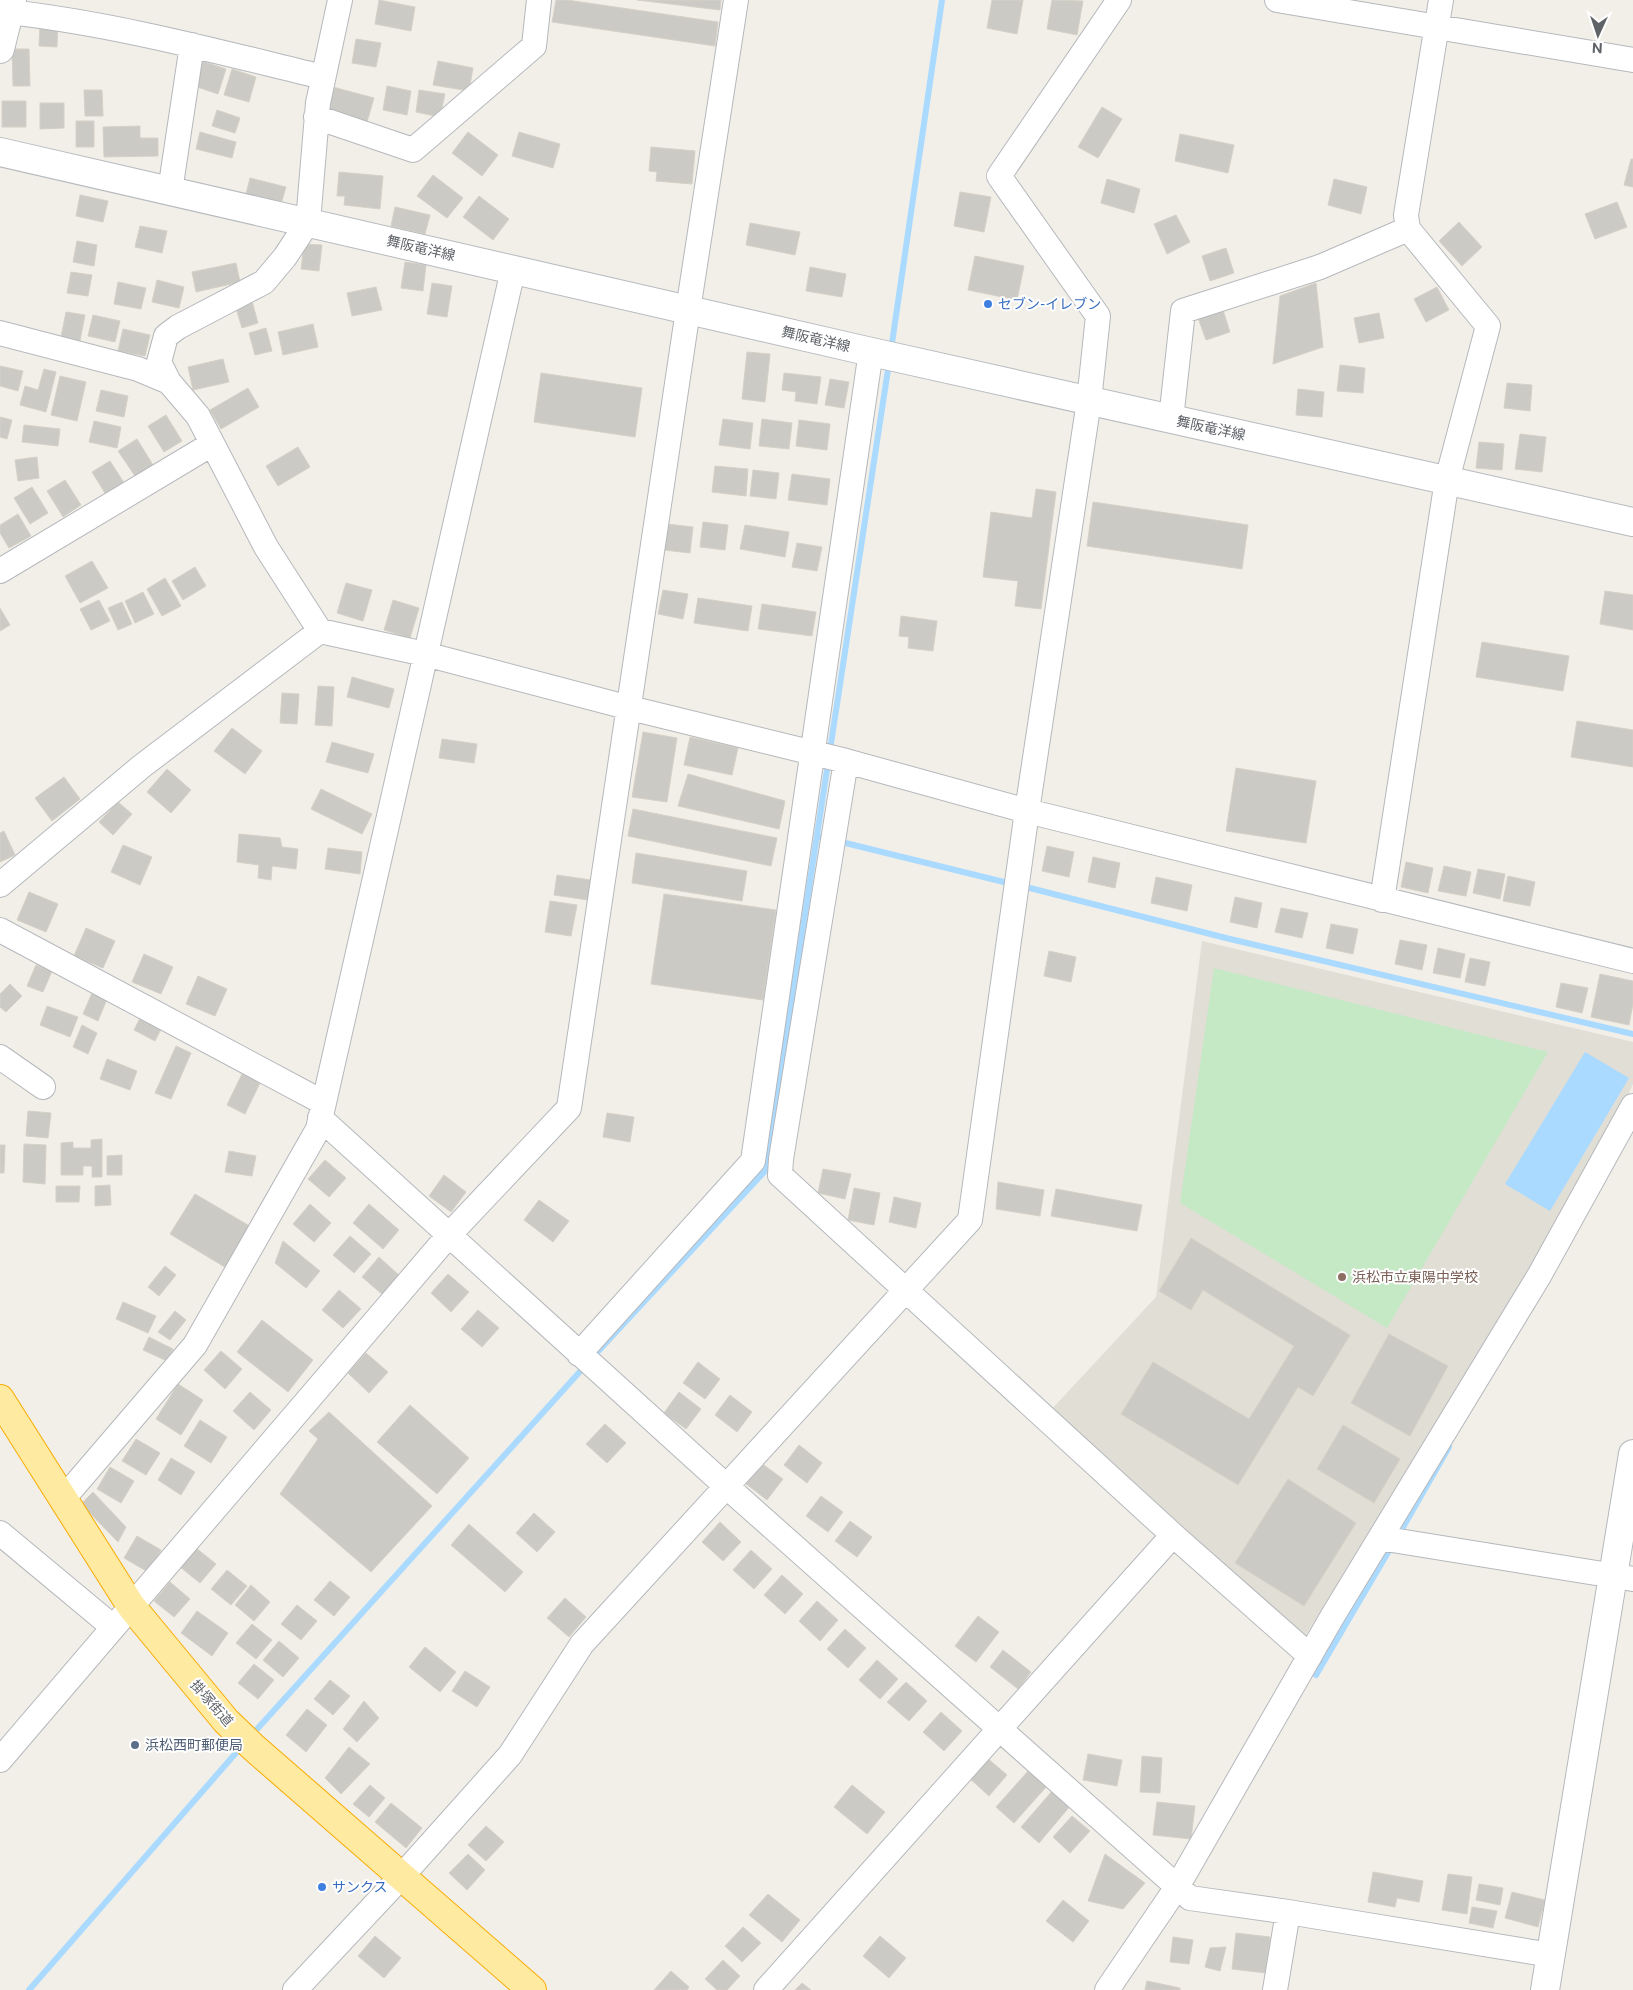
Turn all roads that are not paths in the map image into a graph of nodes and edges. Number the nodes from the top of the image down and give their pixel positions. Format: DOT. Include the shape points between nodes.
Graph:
graph roads {
  1 [pos="340,0"];
  2 [pos="539,0"];
  3 [pos="736,0"];
  4 [pos="1119,0"];
  5 [pos="1277,0"];
  6 [pos="1441,0"];
  7 [pos="7,13"];
  8 [pos="1437,26"];
  9 [pos="192,45"];
  10 [pos="0,49"];
  11 [pos="1633,60"];
  12 [pos="323,77"];
  13 [pos="316,117"];
  14 [pos="0,152"];
  15 [pos="170,191"];
  16 [pos="308,222"];
  17 [pos="1408,229"];
  18 [pos="513,270"];
  19 [pos="688,310"];
  20 [pos="0,332"];
  21 [pos="869,351"];
  22 [pos="169,382"];
  23 [pos="1089,401"];
  24 [pos="1171,419"];
  25 [pos="212,444"];
  26 [pos="1447,480"];
  27 [pos="1633,522"];
  28 [pos="0,571"];
  29 [pos="320,631"];
  30 [pos="425,654"];
  31 [pos="630,708"];
  32 [pos="812,753"];
  33 [pos="846,761"];
  34 [pos="1027,811"];
  35 [pos="0,885"];
  36 [pos="1382,900"];
  37 [pos="0,930"];
  38 [pos="1633,961"];
  39 [pos="0,1057"];
  40 [pos="43,1087"];
  41 [pos="1633,1106"];
  42 [pos="322,1111"];
  43 [pos="448,1235"];
  44 [pos="906,1289"];
  45 [pos="585,1358"];
  46 [pos="0,1399"];
  47 [pos="1633,1454"];
  48 [pos="726,1486"];
  49 [pos="63,1499"];
  50 [pos="0,1533"];
  51 [pos="1173,1535"];
  52 [pos="1380,1538"];
  53 [pos="1623,1577"];
  54 [pos="131,1606"];
  55 [pos="113,1627"];
  56 [pos="1310,1656"];
  57 [pos="999,1727"];
  58 [pos="0,1760"];
  59 [pos="401,1877"];
  60 [pos="1177,1887"];
  61 [pos="1288,1912"];
  62 [pos="1551,1955"];
  63 [pos="295,1990"];
  64 [pos="532,1990"];
  65 [pos="766,1990"];
  66 [pos="1107,1990"];
  67 [pos="1275,1990"];
  68 [pos="1545,1990"];
  1 -- 12 [label="street"];
  2 -- 13 [label="street" via="534,46 413,150"];
  3 -- 19 [label="street"];
  4 -- 23 [label="street" via="998,176 1098,316"];
  5 -- 8 [label="street"];
  6 -- 8 [label="street"];
  7 -- 9 [label="street" via="66,18"];
  7 -- 10 [label="main road"];
  8 -- 11 [label="street"];
  8 -- 17 [label="street" via="1406,215"];
  9 -- 12 [label="street"];
  9 -- 15 [label="street"];
  12 -- 13 [label="street"];
  13 -- 16 [label="street"];
  14 -- 15 [label="main road, 舞阪竜洋線"];
  15 -- 16 [label="main road, 舞阪竜洋線"];
  16 -- 18 [label="main road, 舞阪竜洋線"];
  16 -- 22 [label="street" via="264,282 166,336 159,362"];
  17 -- 24 [label="street" via="1320,267 1183,311"];
  17 -- 26 [label="street" via="1488,326"];
  18 -- 19 [label="main road, 舞阪竜洋線"];
  18 -- 30 [label="street"];
  19 -- 21 [label="main road, 舞阪竜洋線"];
  19 -- 31 [label="street"];
  20 -- 22 [label="street" via="138,369"];
  21 -- 23 [label="main road, 舞阪竜洋線"];
  21 -- 32 [label="street"];
  22 -- 25 [label="street" via="198,416"];
  23 -- 24 [label="main road, 舞阪竜洋線"];
  23 -- 34 [label="street"];
  24 -- 26 [label="main road, 舞阪竜洋線"];
  25 -- 28 [label="street"];
  25 -- 29 [label="street" via="266,547"];
  26 -- 27 [label="main road, 舞阪竜洋線"];
  26 -- 36 [label="street"];
  29 -- 30 [label="street"];
  29 -- 35 [label="street" via="142,766"];
  30 -- 31 [label="street"];
  30 -- 42 [label="street"];
  31 -- 32 [label="street"];
  31 -- 43 [label="street" via="569,1108"];
  32 -- 33 [label="street"];
  32 -- 45 [label="street" via="753,1161"];
  33 -- 34 [label="street"];
  33 -- 44 [label="street" via="780,1175"];
  34 -- 36 [label="street"];
  34 -- 44 [label="street" via="970,1220"];
  36 -- 38 [label="street"];
  37 -- 42 [label="street"];
  39 -- 40 [label="street"];
  41 -- 52 [label="street" via="1539,1276"];
  42 -- 43 [label="street"];
  42 -- 49 [label="street" via="318,1129 195,1345"];
  43 -- 45 [label="street"];
  43 -- 54 [label="street"];
  44 -- 48 [label="street"];
  44 -- 51 [label="street"];
  45 -- 48 [label="street"];
  46 -- 49 [label="highway, 掛塚街道"];
  47 -- 53 [label="main road"];
  48 -- 57 [label="street"];
  48 -- 59 [label="street" via="582,1644 510,1755"];
  49 -- 54 [label="highway, 掛塚街道"];
  50 -- 55 [label="street"];
  51 -- 56 [label="street"];
  51 -- 57 [label="street"];
  52 -- 53 [label="street"];
  52 -- 56 [label="street"];
  53 -- 62 [label="main road"];
  54 -- 55 [label="street"];
  54 -- 59 [label="highway, 掛塚街道" via="245,1739"];
  55 -- 58 [label="street"];
  56 -- 60 [label="street"];
  57 -- 60 [label="street"];
  57 -- 65 [label="street"];
  59 -- 63 [label="street"];
  59 -- 64 [label="highway, 掛塚街道"];
  60 -- 61 [label="street" via="1190,1898"];
  60 -- 66 [label="street"];
  61 -- 62 [label="street"];
  61 -- 67 [label="street"];
  62 -- 68 [label="main road"];
}
